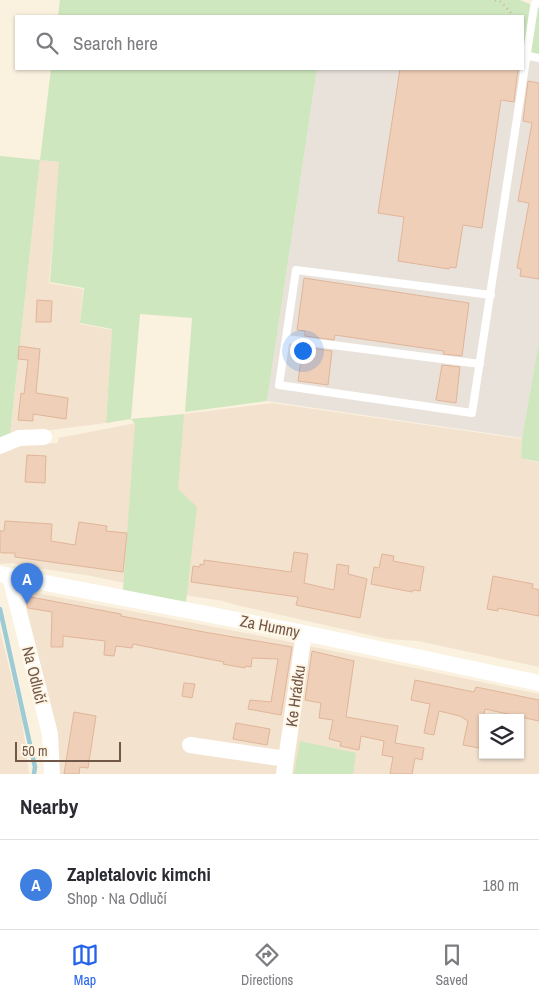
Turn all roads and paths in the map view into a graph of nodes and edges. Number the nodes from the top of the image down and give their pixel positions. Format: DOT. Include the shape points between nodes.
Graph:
graph roads {
  1 [pos="495,0"];
  2 [pos="537,0"];
  3 [pos="502,1"];
  4 [pos="513,15"];
  5 [pos="525,55"];
  6 [pos="539,58"];
  7 [pos="523,70"];
  8 [pos="491,295"];
  9 [pos="286,340"];
  10 [pos="480,364"];
  11 [pos="44,437"];
  12 [pos="0,446"];
  13 [pos="5,576"];
  14 [pos="304,633"];
  15 [pos="539,683"];
  16 [pos="190,745"];
  17 [pos="285,767"];
  18 [pos="52,774"];
  1 -- 3 [label="path"];
  2 -- 5 [label="lane"];
  3 -- 4 [label="path"];
  5 -- 6 [label="lane"];
  7 -- 8 [label="lane"];
  8 -- 9 [label="lane" via="296,270"];
  8 -- 10 [label="lane"];
  9 -- 10 [label="lane"];
  9 -- 10 [label="lane" via="279,385 472,413"];
  11 -- 12 [label="street" via="19,438"];
  13 -- 14 [label="street, Za Humny"];
  13 -- 18 [label="street, Na Odlučí" via="50,734"];
  14 -- 15 [label="street, Za Humny"];
  14 -- 17 [label="street, Ke Hrádku"];
  16 -- 17 [label="street, Ke Hrádku"];
}
